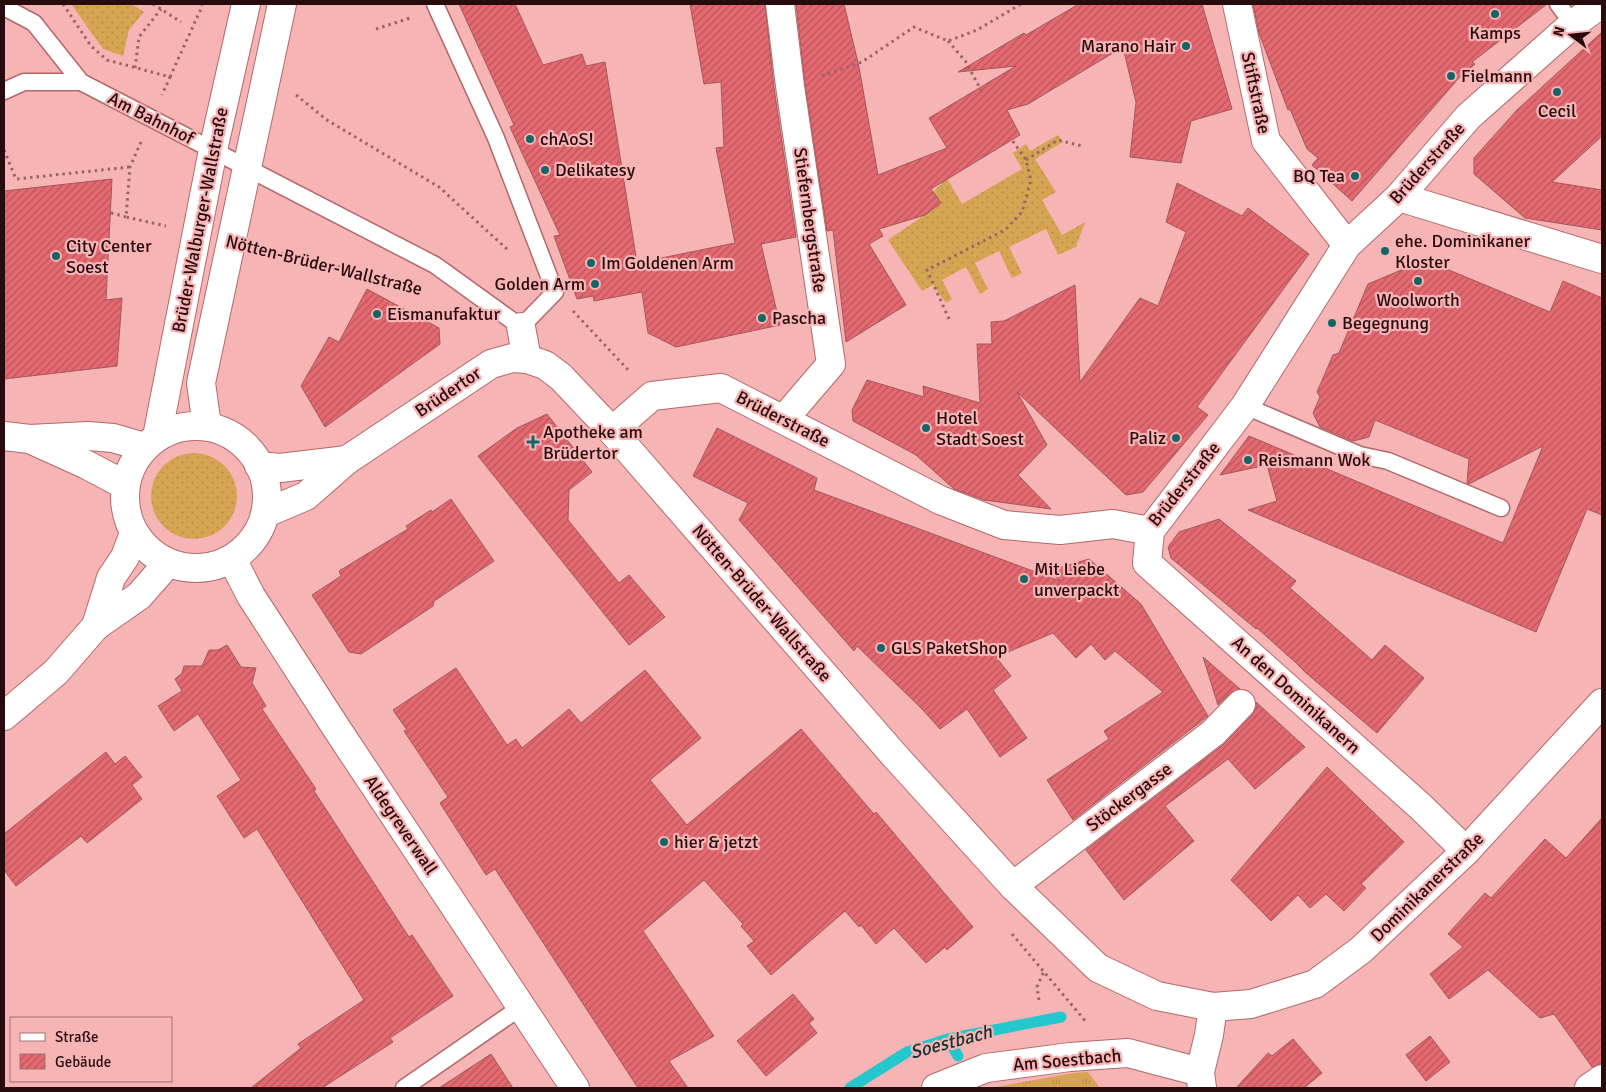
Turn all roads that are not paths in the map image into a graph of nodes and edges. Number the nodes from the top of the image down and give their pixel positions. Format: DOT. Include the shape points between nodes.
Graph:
graph roads {
  1 [pos="246,4"];
  2 [pos="282,4"];
  3 [pos="780,4"];
  4 [pos="1237,4"];
  5 [pos="1602,4"];
  6 [pos="436,6"];
  7 [pos="4,7"];
  8 [pos="1566,14"];
  9 [pos="80,82"];
  10 [pos="4,91"];
  11 [pos="212,150"];
  12 [pos="247,169"];
  13 [pos="1400,197"];
  14 [pos="1347,245"];
  15 [pos="1602,259"];
  16 [pos="521,326"];
  17 [pos="527,359"];
  18 [pos="1244,406"];
  19 [pos="784,419"];
  20 [pos="207,426"];
  21 [pos="612,431"];
  22 [pos="4,436"];
  23 [pos="30,439"];
  24 [pos="151,442"];
  25 [pos="347,460"];
  26 [pos="259,466"];
  27 [pos="125,485"];
  28 [pos="1501,508"];
  29 [pos="266,513"];
  30 [pos="1150,531"];
  31 [pos="134,533"];
  32 [pos="232,559"];
  33 [pos="168,564"];
  34 [pos="96,626"];
  35 [pos="1602,703"];
  36 [pos="1241,704"];
  37 [pos="4,716"];
  38 [pos="1466,851"];
  39 [pos="1013,886"];
  40 [pos="521,1007"];
  41 [pos="1212,1007"];
  42 [pos="1602,1079"];
  43 [pos="1201,1080"];
  44 [pos="404,1088"];
  45 [pos="576,1088"];
  46 [pos="936,1088"];
  47 [pos="1589,1088"];
  1 -- 11 [label="street, Brüder-Walburger-Wallstraße"];
  2 -- 12 [label="street, Brüder-Walburger-Wallstraße"];
  3 -- 19 [label="street, Stiefernbergstraße" via="831,364"];
  4 -- 14 [label="street, Stiftstraße" via="1266,141"];
  5 -- 8 [label="street, Brüderstraße"];
  6 -- 16 [label="lane" via="496,138 555,292"];
  7 -- 9 [label="lane, Am Bahnhof" via="34,23"];
  8 -- 13 [label="street, Brüderstraße" via="1468,117"];
  9 -- 10 [label="lane, Am Bahnhof" via="24,82"];
  9 -- 11 [label="lane, Am Bahnhof"];
  11 -- 12 [label="lane, Am Bahnhof"];
  11 -- 24 [label="street, Brüder-Walburger-Wallstraße"];
  12 -- 16 [label="lane, Nötten-Brüder-Wallstraße" via="435,266"];
  12 -- 20 [label="street, Brüder-Walburger-Wallstraße" via="201,383"];
  13 -- 14 [label="street, Brüderstraße"];
  13 -- 15 [label="street"];
  14 -- 18 [label="street, Brüderstraße"];
  16 -- 17 [label="street"];
  17 -- 21 [label="street, Nötten-Brüder-Wallstraße" via="545,365 561,378"];
  17 -- 25 [label="street, Brüdertor" via="512,358 491,364"];
  18 -- 28 [label="lane" via="1360,455 1388,461"];
  18 -- 30 [label="street, Brüderstraße"];
  19 -- 21 [label="street, Brüderstraße" via="721,388 652,396"];
  19 -- 30 [label="street, Brüderstraße" via="940,500 1004,525 1060,530 1113,524"];
  20 -- 24 [label="street" via="181,427"];
  20 -- 26 [label="street" via="242,442 255,456"];
  21 -- 39 [label="street, Nötten-Brüder-Wallstraße" via="894,756"];
  22 -- 23 [label="street"];
  23 -- 24 [label="street" via="88,436"];
  23 -- 27 [label="street"];
  24 -- 27 [label="street" via="129,471"];
  25 -- 26 [label="street, Brüdertor" via="280,468"];
  25 -- 29 [label="street, Brüdertor" via="306,496"];
  26 -- 29 [label="street" via="264,474 267,493"];
  27 -- 31 [label="street" via="127,518"];
  29 -- 32 [label="street" via="259,531"];
  30 -- 38 [label="street, An den Dominikanern" via="1147,563 1422,807"];
  31 -- 33 [label="street" via="143,546"];
  31 -- 34 [label="street" via="125,557 111,578"];
  32 -- 33 [label="street" via="211,567 189,569"];
  32 -- 40 [label="street, Aldegreverwall" via="251,596 326,713"];
  33 -- 34 [label="street" via="139,596"];
  34 -- 37 [label="street" via="56,672"];
  35 -- 38 [label="street, Dominikanerstraße"];
  36 -- 39 [label="street, Stöckergasse" via="1213,733"];
  38 -- 41 [label="street, Dominikanerstraße" via="1361,950 1315,984 1251,1004"];
  39 -- 41 [label="street, Nötten-Brüder-Wallstraße" via="1098,968 1157,996"];
  40 -- 44 [label="lane"];
  40 -- 45 [label="street, Aldegreverwall"];
  41 -- 43 [label="street"];
  42 -- 47 [label="street"];
  43 -- 46 [label="street, Am Soestbach" via="1128,1053 1070,1056 986,1068"];
}
